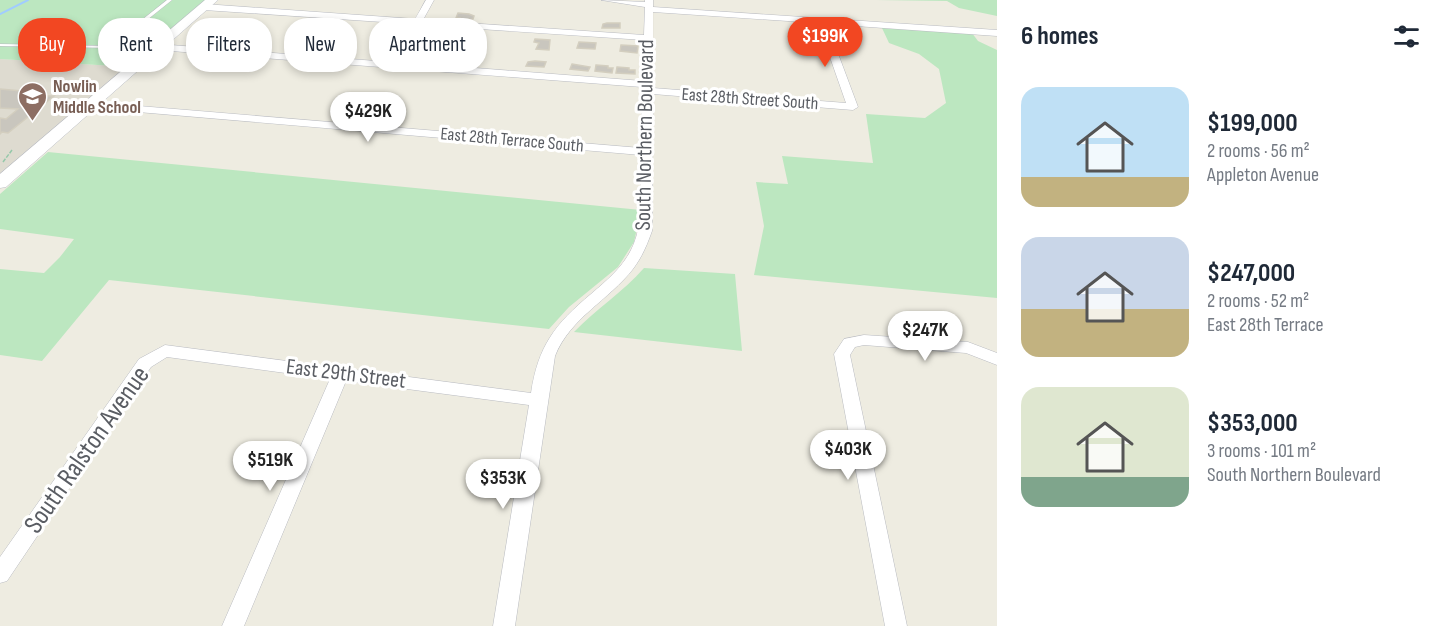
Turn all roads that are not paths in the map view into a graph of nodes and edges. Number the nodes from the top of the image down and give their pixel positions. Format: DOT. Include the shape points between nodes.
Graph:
graph roads {
  1 [pos="170,0"];
  2 [pos="430,0"];
  3 [pos="605,0"];
  4 [pos="208,3"];
  5 [pos="649,5"];
  6 [pos="373,18"];
  7 [pos="419,18"];
  8 [pos="822,21"];
  9 [pos="487,27"];
  10 [pos="174,33"];
  11 [pos="997,33"];
  12 [pos="648,38"];
  13 [pos="0,45"];
  14 [pos="174,48"];
  15 [pos="369,63"];
  16 [pos="129,72"];
  17 [pos="470,72"];
  18 [pos="647,88"];
  19 [pos="91,105"];
  20 [pos="646,152"];
  21 [pos="0,183"];
  22 [pos="153,357"];
  23 [pos="997,359"];
  24 [pos="341,373"];
  25 [pos="539,400"];
  26 [pos="0,573"];
  27 [pos="233,626"];
  28 [pos="504,626"];
  29 [pos="896,626"];
  1 -- 13 [label="lane" via="110,47"];
  2 -- 7 [label="street"];
  3 -- 5 [label="street"];
  4 -- 6 [label="street"];
  4 -- 10 [label="street"];
  5 -- 8 [label="street"];
  5 -- 12 [label="street, South Northern Boulevard"];
  8 -- 11 [label="street"];
  8 -- 18 [label="street, East 28th Street South" via="853,107"];
  9 -- 12 [label="street"];
  12 -- 18 [label="street, South Northern Boulevard"];
  14 -- 15 [label="street, East 28th Street South"];
  16 -- 19 [label="street"];
  17 -- 18 [label="street, East 28th Street South"];
  18 -- 20 [label="street, South Northern Boulevard"];
  19 -- 20 [label="street, East 28th Terrace South"];
  19 -- 21 [label="street"];
  20 -- 25 [label="street, South Northern Boulevard" via="642,245 626,271 567,321 549,349"];
  22 -- 24 [label="street, East 29th Street" via="165,351"];
  22 -- 26 [label="street, South Ralston Avenue" via="145,363"];
  23 -- 29 [label="street" via="968,348 864,340 850,343 842,354"];
  24 -- 25 [label="street, East 29th Street"];
  24 -- 27 [label="street"];
  25 -- 28 [label="street, South Northern Boulevard"];
}
